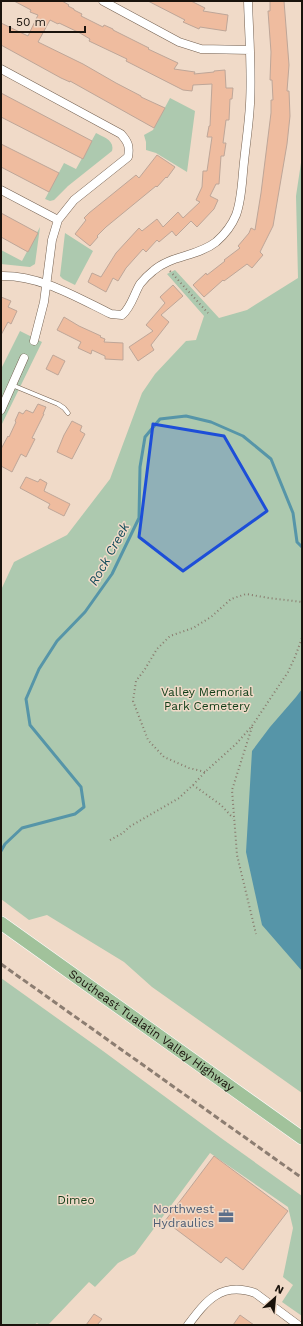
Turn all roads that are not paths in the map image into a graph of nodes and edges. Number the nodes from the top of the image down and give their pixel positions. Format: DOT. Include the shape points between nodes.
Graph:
graph roads {
  1 [pos="104,1"];
  2 [pos="248,1"];
  3 [pos="250,50"];
  4 [pos="1,69"];
  5 [pos="1,190"];
  6 [pos="58,220"];
  7 [pos="1,276"];
  8 [pos="47,284"];
  9 [pos="34,341"];
  10 [pos="24,358"];
  11 [pos="12,385"];
  12 [pos="1,410"];
  13 [pos="68,414"];
  14 [pos="1,923"];
  15 [pos="302,1138"];
  16 [pos="188,1325"];
  17 [pos="298,1325"];
  1 -- 3 [label="street" via="179,42 200,49"];
  2 -- 3 [label="street"];
  3 -- 8 [label="street" via="250,104 239,206 223,235 207,248 174,259 154,270 141,284 122,315 111,314"];
  4 -- 6 [label="street" via="121,134 128,141 128,157 74,200"];
  5 -- 6 [label="street"];
  6 -- 8 [label="street" via="52,240"];
  7 -- 8 [label="street"];
  8 -- 9 [label="street"];
  10 -- 11 [label="street"];
  11 -- 12 [label="street"];
  11 -- 13 [label="lane" via="58,404"];
  14 -- 15 [label="main road, Southeast Tualatin Valley Highway"];
  16 -- 17 [label="street" via="208,1300 222,1292 239,1290 259,1296"];
}
